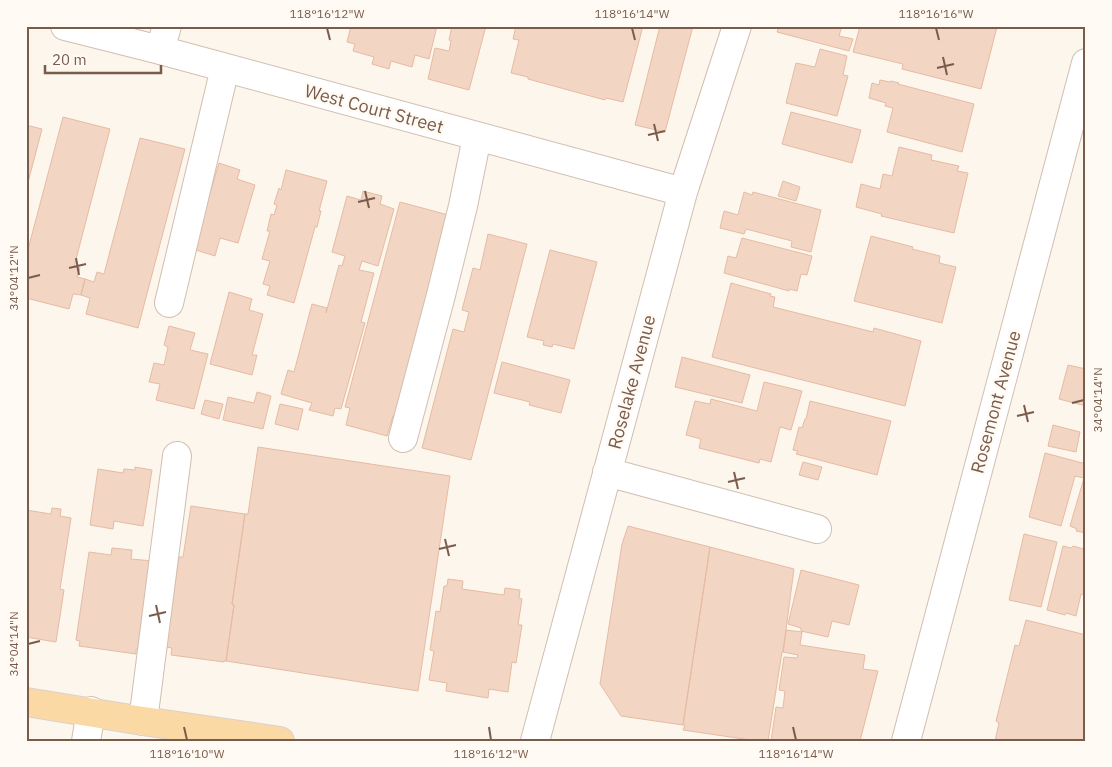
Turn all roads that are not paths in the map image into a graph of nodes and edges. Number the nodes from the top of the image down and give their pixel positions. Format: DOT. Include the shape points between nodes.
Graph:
graph roads {
  1 [pos="65,26"];
  2 [pos="737,26"];
  3 [pos="163,38"];
  4 [pos="1086,63"];
  5 [pos="225,68"];
  6 [pos="477,137"];
  7 [pos="683,192"];
  8 [pos="169,303"];
  9 [pos="403,438"];
  10 [pos="177,456"];
  11 [pos="607,472"];
  12 [pos="817,529"];
  13 [pos="26,702"];
  14 [pos="91,711"];
  15 [pos="143,721"];
  16 [pos="86,741"];
  17 [pos="280,741"];
  18 [pos="535,741"];
  19 [pos="906,741"];
  1 -- 3 [label="street, West Court Street"];
  2 -- 7 [label="street, Roselake Avenue"];
  3 -- 5 [label="street, West Court Street"];
  4 -- 19 [label="street, Rosemont Avenue"];
  5 -- 6 [label="street, West Court Street"];
  5 -- 8 [label="street"];
  6 -- 7 [label="street, West Court Street"];
  6 -- 9 [label="street" via="450,260"];
  7 -- 11 [label="street, Roselake Avenue"];
  10 -- 15 [label="street"];
  11 -- 12 [label="street"];
  11 -- 18 [label="street, Roselake Avenue"];
  13 -- 14 [label="main road"];
  14 -- 15 [label="main road"];
  14 -- 16 [label="street"];
  15 -- 17 [label="main road"];
}
